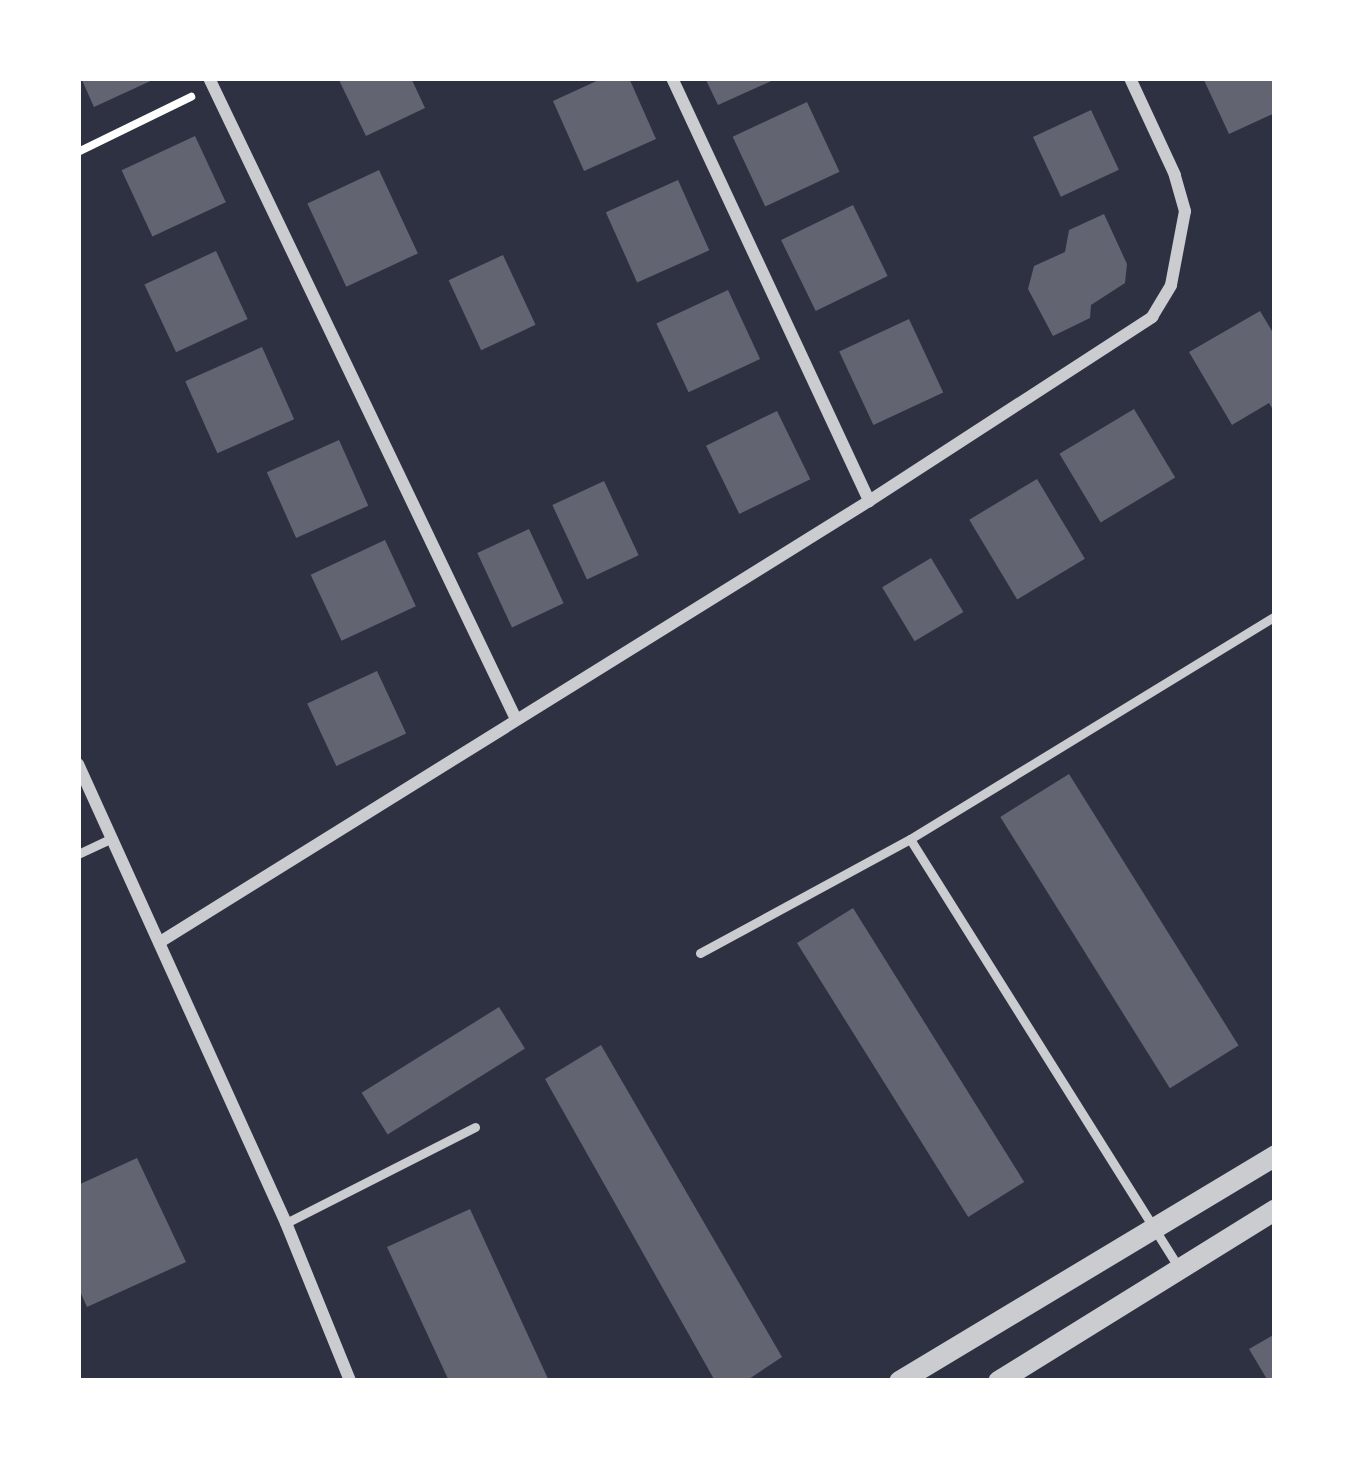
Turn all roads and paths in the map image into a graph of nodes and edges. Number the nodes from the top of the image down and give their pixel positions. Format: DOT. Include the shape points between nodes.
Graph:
graph roads {
  1 [pos="672,78"];
  2 [pos="1130,78"];
  3 [pos="211,82"];
  4 [pos="78,152"];
  5 [pos="869,500"];
  6 [pos="1275,616"];
  7 [pos="515,717"];
  8 [pos="78,764"];
  9 [pos="83,790"];
  10 [pos="113,838"];
  11 [pos="910,838"];
  12 [pos="78,854"];
  13 [pos="160,942"];
  14 [pos="700,953"];
  15 [pos="475,1127"];
  16 [pos="1275,1155"];
  17 [pos="1275,1209"];
  18 [pos="286,1223"];
  19 [pos="1154,1229"];
  20 [pos="1178,1268"];
  21 [pos="350,1381"];
  22 [pos="899,1381"];
  23 [pos="998,1381"];
  1 -- 5 [label="street"];
  2 -- 5 [label="street" via="1185,211 1171,285 1153,316"];
  3 -- 4 [label="path"];
  3 -- 7 [label="street"];
  5 -- 7 [label="street"];
  6 -- 11 [label="lane"];
  7 -- 13 [label="street"];
  8 -- 9 [label="street"];
  9 -- 10 [label="street"];
  10 -- 12 [label="lane"];
  10 -- 13 [label="street"];
  11 -- 14 [label="lane"];
  11 -- 19 [label="lane"];
  13 -- 18 [label="street"];
  15 -- 18 [label="lane"];
  16 -- 19 [label="street"];
  17 -- 20 [label="street"];
  18 -- 21 [label="street"];
  19 -- 20 [label="lane"];
  19 -- 22 [label="street"];
  20 -- 23 [label="street"];
}
